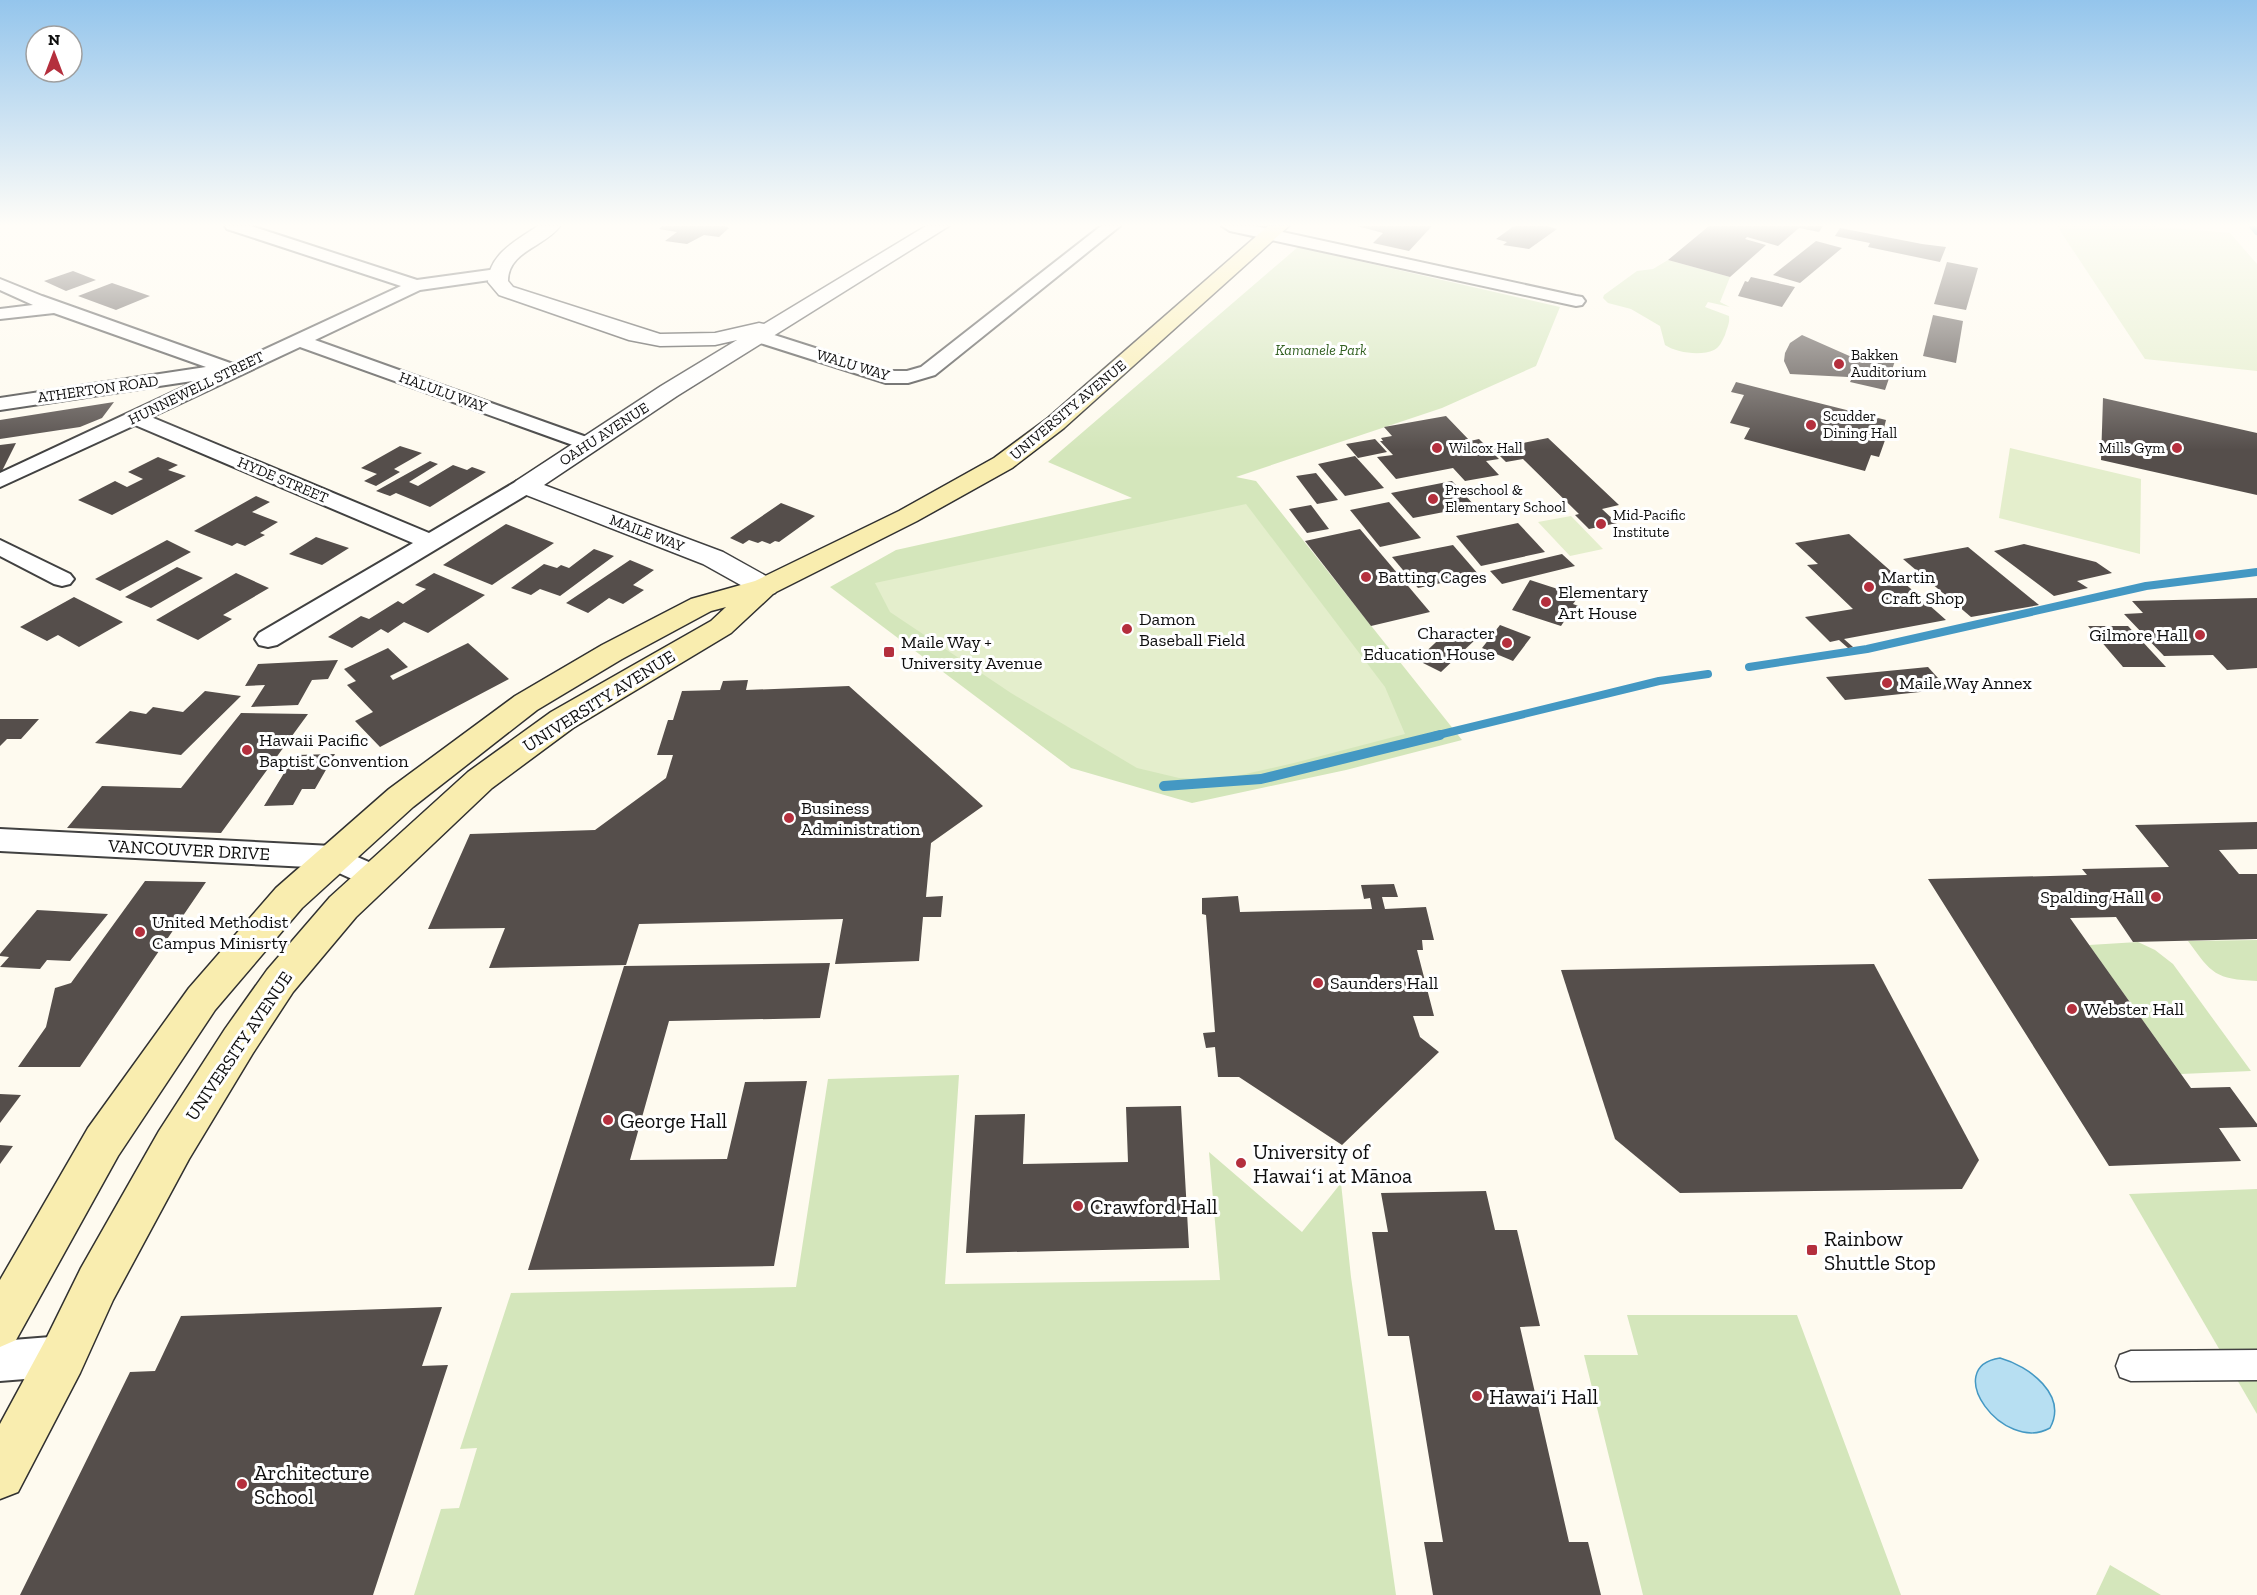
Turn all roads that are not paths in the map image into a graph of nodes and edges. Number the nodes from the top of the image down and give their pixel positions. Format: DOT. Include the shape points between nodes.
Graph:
graph roads {
  1 [pos="38,300"];
  2 [pos="383,300"];
  3 [pos="531,300"];
  4 [pos="820,300"];
  5 [pos="1018,300"];
  6 [pos="1196,300"];
  7 [pos="56,308"];
  8 [pos="0,314"];
  9 [pos="797,315"];
  10 [pos="761,337"];
  11 [pos="298,340"];
  12 [pos="660,340"];
  13 [pos="729,357"];
  14 [pos="232,370"];
  15 [pos="669,391"];
  16 [pos="0,404"];
  17 [pos="135,418"];
  18 [pos="588,444"];
  19 [pos="0,481"];
  20 [pos="525,486"];
  21 [pos="431,542"];
  22 [pos="0,547"];
  23 [pos="62,579"];
  24 [pos="765,587"];
  25 [pos="268,639"];
  26 [pos="0,840"];
  27 [pos="332,857"];
  28 [pos="374,877"];
  29 [pos="0,1324"];
  30 [pos="63,1356"];
  31 [pos="0,1361"];
  32 [pos="2257,1365"];
  33 [pos="2131,1366"];
  34 [pos="0,1474"];
  1 -- 7 [label="street"];
  2 -- 11 [label="street, HUNNEWELL STREET"];
  3 -- 12 [label="street"];
  4 -- 9 [label="street, OAHU AVENUE"];
  5 -- 10 [label="street, WALU WAY" via="919,375 886,377"];
  6 -- 24 [label="main road, UNIVERSITY AVENUE" via="1056,423 1003,463 917,512"];
  7 -- 8 [label="street"];
  7 -- 14 [label="street"];
  9 -- 10 [label="street, OAHU AVENUE"];
  9 -- 12 [label="street" via="731,336"];
  10 -- 13 [label="street, OAHU AVENUE"];
  11 -- 14 [label="street, HUNNEWELL STREET"];
  11 -- 18 [label="street, HALULU WAY"];
  12 -- 13 [label="street"];
  12 -- 15 [label="street" via="677,355 682,367 679,379"];
  13 -- 15 [label="street, OAHU AVENUE"];
  14 -- 16 [label="street, ATHERTON ROAD"];
  14 -- 17 [label="street, HUNNEWELL STREET"];
  15 -- 18 [label="street, OAHU AVENUE"];
  17 -- 19 [label="street, HUNNEWELL STREET"];
  17 -- 21 [label="street, HYDE STREET"];
  18 -- 20 [label="street, OAHU AVENUE"];
  20 -- 21 [label="street, OAHU AVENUE"];
  20 -- 24 [label="street, MAILE WAY" via="713,558"];
  21 -- 25 [label="street, OAHU AVENUE"];
  22 -- 23 [label="street"];
  24 -- 27 [label="main road, UNIVERSITY AVENUE" via="701,605 526,703 401,798"];
  24 -- 28 [label="main road, UNIVERSITY AVENUE" via="721,627 562,720 480,780"];
  26 -- 27 [label="street, VANCOUVER DRIVE"];
  27 -- 28 [label="street, VANCOUVER DRIVE"];
  27 -- 29 [label="main road, UNIVERSITY AVENUE" via="290,898 202,999 103,1142"];
  28 -- 30 [label="main road, UNIVERSITY AVENUE" via="280,981 239,1041 174,1145 97,1284"];
  30 -- 31 [label="street"];
  30 -- 34 [label="main road, UNIVERSITY AVENUE"];
  32 -- 33 [label="street"];
}
